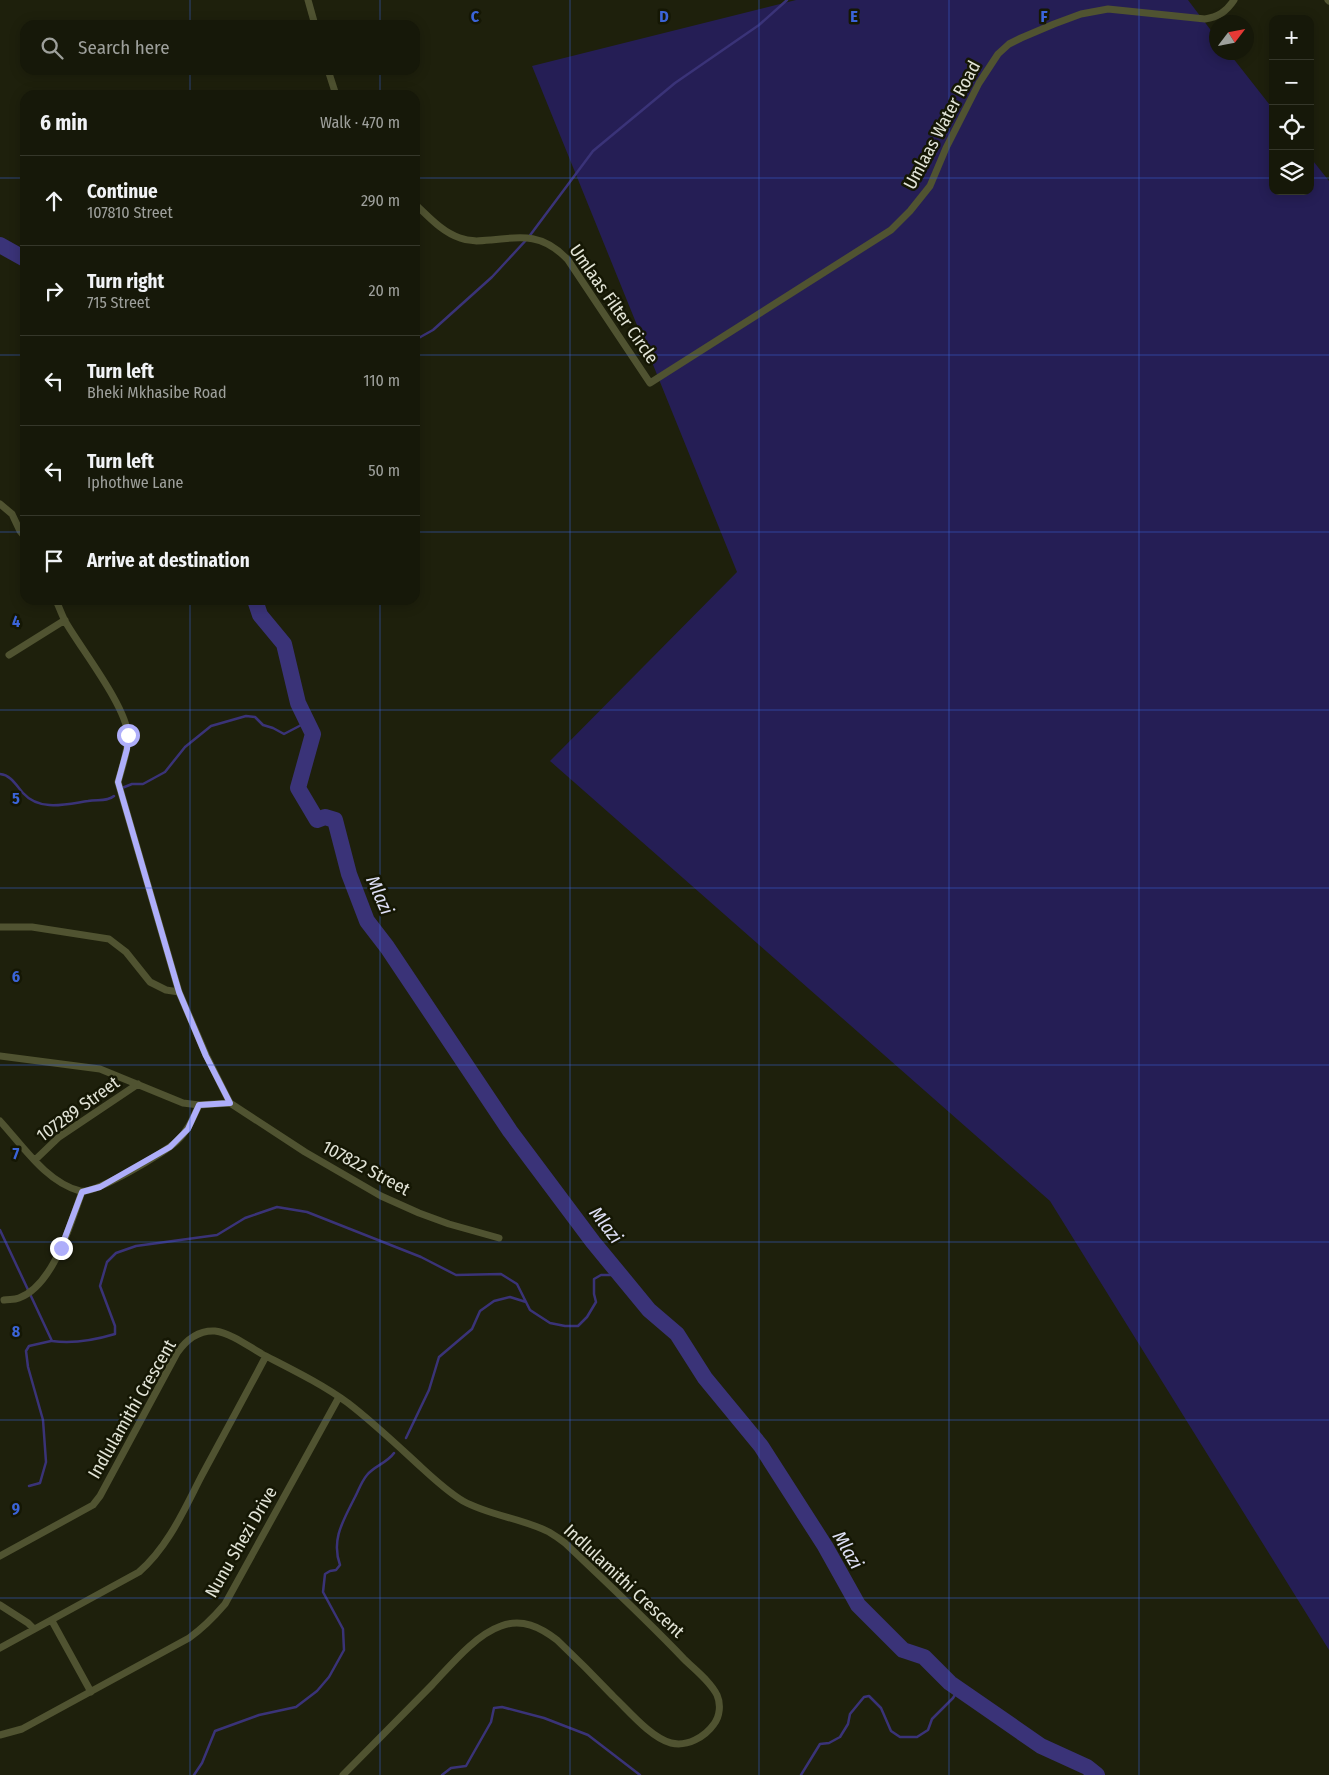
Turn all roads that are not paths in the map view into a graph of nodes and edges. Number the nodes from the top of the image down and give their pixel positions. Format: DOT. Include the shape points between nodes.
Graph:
graph roads {
  1 [pos="308,0"];
  2 [pos="1234,0"];
  3 [pos="314,20"];
  4 [pos="330,75"];
  5 [pos="334,90"];
  6 [pos="420,209"];
  7 [pos="650,383"];
  8 [pos="0,504"];
  9 [pos="20,531"];
  10 [pos="58,605"];
  11 [pos="65,620"];
  12 [pos="9,655"];
  13 [pos="0,928"];
  14 [pos="179,992"];
  15 [pos="0,1056"];
  16 [pos="138,1084"];
  17 [pos="230,1103"];
  18 [pos="199,1105"];
  19 [pos="0,1122"];
  20 [pos="35,1160"];
  21 [pos="82,1192"];
  22 [pos="499,1238"];
  23 [pos="4,1300"];
  24 [pos="266,1356"];
  25 [pos="339,1397"];
  26 [pos="0,1556"];
  27 [pos="0,1605"];
  28 [pos="52,1621"];
  29 [pos="34,1629"];
  30 [pos="0,1648"];
  31 [pos="91,1692"];
  32 [pos="0,1735"];
  33 [pos="343,1775"];
  1 -- 3 [label="street"];
  2 -- 7 [label="street, Umlaas Water Road" via="1219,15 1205,19 1108,9 1092,11 1009,44 998,54 979,83 930,186 891,230"];
  4 -- 5 [label="street"];
  6 -- 7 [label="street, Umlaas Filter Circle" via="439,226 461,238 478,241 534,239 555,247 568,260"];
  8 -- 9 [label="street" via="12,514"];
  10 -- 11 [label="street"];
  11 -- 12 [label="street"];
  11 -- 14 [label="street" via="106,686 127,730 127,749 118,782"];
  13 -- 14 [label="street" via="32,928 109,939 126,952 150,982"];
  14 -- 17 [label="street"];
  15 -- 16 [label="street" via="89,1066"];
  16 -- 18 [label="street" via="183,1103"];
  16 -- 20 [label="street, 107289 Street" via="67,1131"];
  17 -- 18 [label="street"];
  17 -- 22 [label="street, 107822 Street" via="381,1196 426,1216"];
  18 -- 21 [label="street" via="188,1129 170,1147 100,1187"];
  19 -- 20 [label="street"];
  20 -- 21 [label="street" via="57,1180"];
  21 -- 23 [label="street" via="61,1248 44,1278 33,1291 18,1299"];
  24 -- 25 [label="street, Indlulamithi Crescent"];
  24 -- 26 [label="street, Indlulamithi Crescent" via="215,1331 194,1336 184,1343 93,1505"];
  24 -- 28 [label="street" via="179,1519 152,1561 139,1572"];
  25 -- 31 [label="street, Nunu Shezi Drive" via="225,1604 212,1620 189,1638"];
  25 -- 33 [label="street, Indlulamithi Crescent" via="463,1501 550,1532 565,1543 711,1686 719,1708 713,1725 703,1735 686,1743 670,1743 640,1722 545,1630 520,1622 501,1625 465,1651"];
  27 -- 29 [label="street"];
  28 -- 29 [label="street"];
  28 -- 31 [label="street"];
  29 -- 30 [label="street"];
  31 -- 32 [label="street, Nunu Shezi Drive" via="22,1730"];
}
